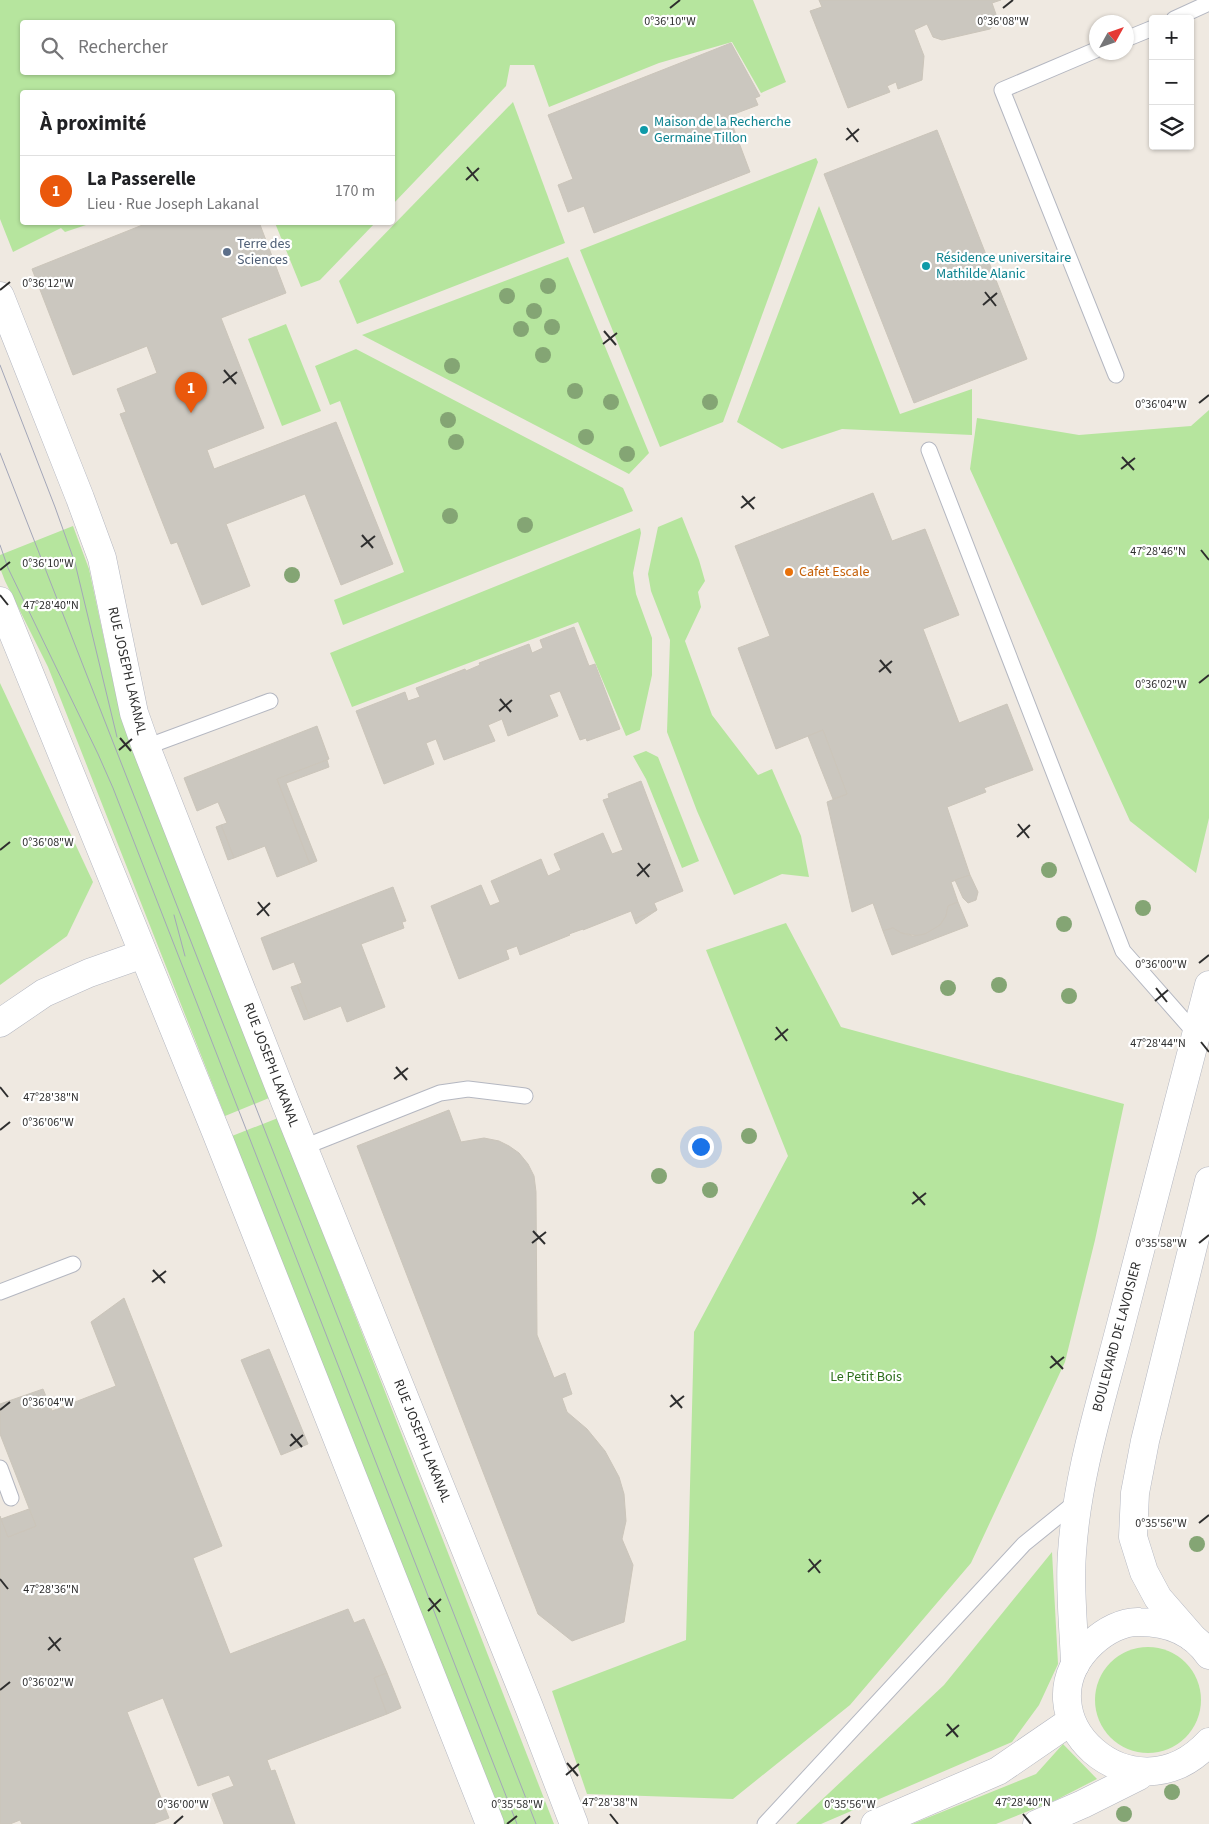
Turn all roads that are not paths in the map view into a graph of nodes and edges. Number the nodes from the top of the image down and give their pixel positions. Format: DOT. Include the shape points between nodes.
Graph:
graph roads {
  1 [pos="1209,3"];
  2 [pos="1183,15"];
  3 [pos="1149,29"];
  4 [pos="1134,35"];
  5 [pos="1089,53"];
  6 [pos="0,296"];
  7 [pos="1116,376"];
  8 [pos="929,450"];
  9 [pos="0,601"];
  10 [pos="270,701"];
  11 [pos="146,748"];
  12 [pos="143,954"];
  13 [pos="1209,985"];
  14 [pos="0,1023"];
  15 [pos="1196,1034"];
  16 [pos="525,1096"];
  17 [pos="304,1147"];
  18 [pos="1209,1181"];
  19 [pos="73,1264"];
  20 [pos="0,1292"];
  21 [pos="0,1468"];
  22 [pos="11,1498"];
  23 [pos="1077,1500"];
  24 [pos="1201,1646"];
  25 [pos="1075,1666"];
  26 [pos="1071,1721"];
  27 [pos="1209,1742"];
  28 [pos="1139,1776"];
  29 [pos="490,1824"];
  30 [pos="574,1824"];
  31 [pos="765,1824"];
  32 [pos="875,1824"];
  33 [pos="1037,1824"];
  1 -- 2 [label="lane"];
  3 -- 4 [label="lane"];
  5 -- 7 [label="lane" via="1002,90"];
  6 -- 11 [label="street, RUE JOSEPH LAKANAL" via="102,558 134,713"];
  8 -- 15 [label="lane" via="1123,950"];
  9 -- 12 [label="street"];
  10 -- 11 [label="lane"];
  11 -- 17 [label="street, RUE JOSEPH LAKANAL"];
  12 -- 14 [label="street" via="44,993"];
  12 -- 29 [label="street"];
  13 -- 15 [label="street, BOULEVARD DE LAVOISIER"];
  15 -- 23 [label="street, BOULEVARD DE LAVOISIER"];
  16 -- 17 [label="lane" via="468,1090 440,1093"];
  17 -- 30 [label="street, RUE JOSEPH LAKANAL"];
  18 -- 24 [label="street" via="1145,1441 1135,1493 1133,1537 1144,1572 1158,1598"];
  19 -- 20 [label="lane"];
  21 -- 22 [label="lane"];
  23 -- 25 [label="street, BOULEVARD DE LAVOISIER" via="1070,1598"];
  23 -- 31 [label="lane" via="1024,1544"];
  24 -- 25 [label="street" via="1175,1628 1156,1622 1136,1622 1118,1626 1100,1636"];
  25 -- 26 [label="street" via="1068,1692"];
  26 -- 28 [label="street" via="1077,1735 1097,1759 1109,1767"];
  26 -- 32 [label="street" via="998,1771"];
  27 -- 28 [label="street" via="1199,1754 1172,1772"];
  28 -- 33 [label="street"];
}
